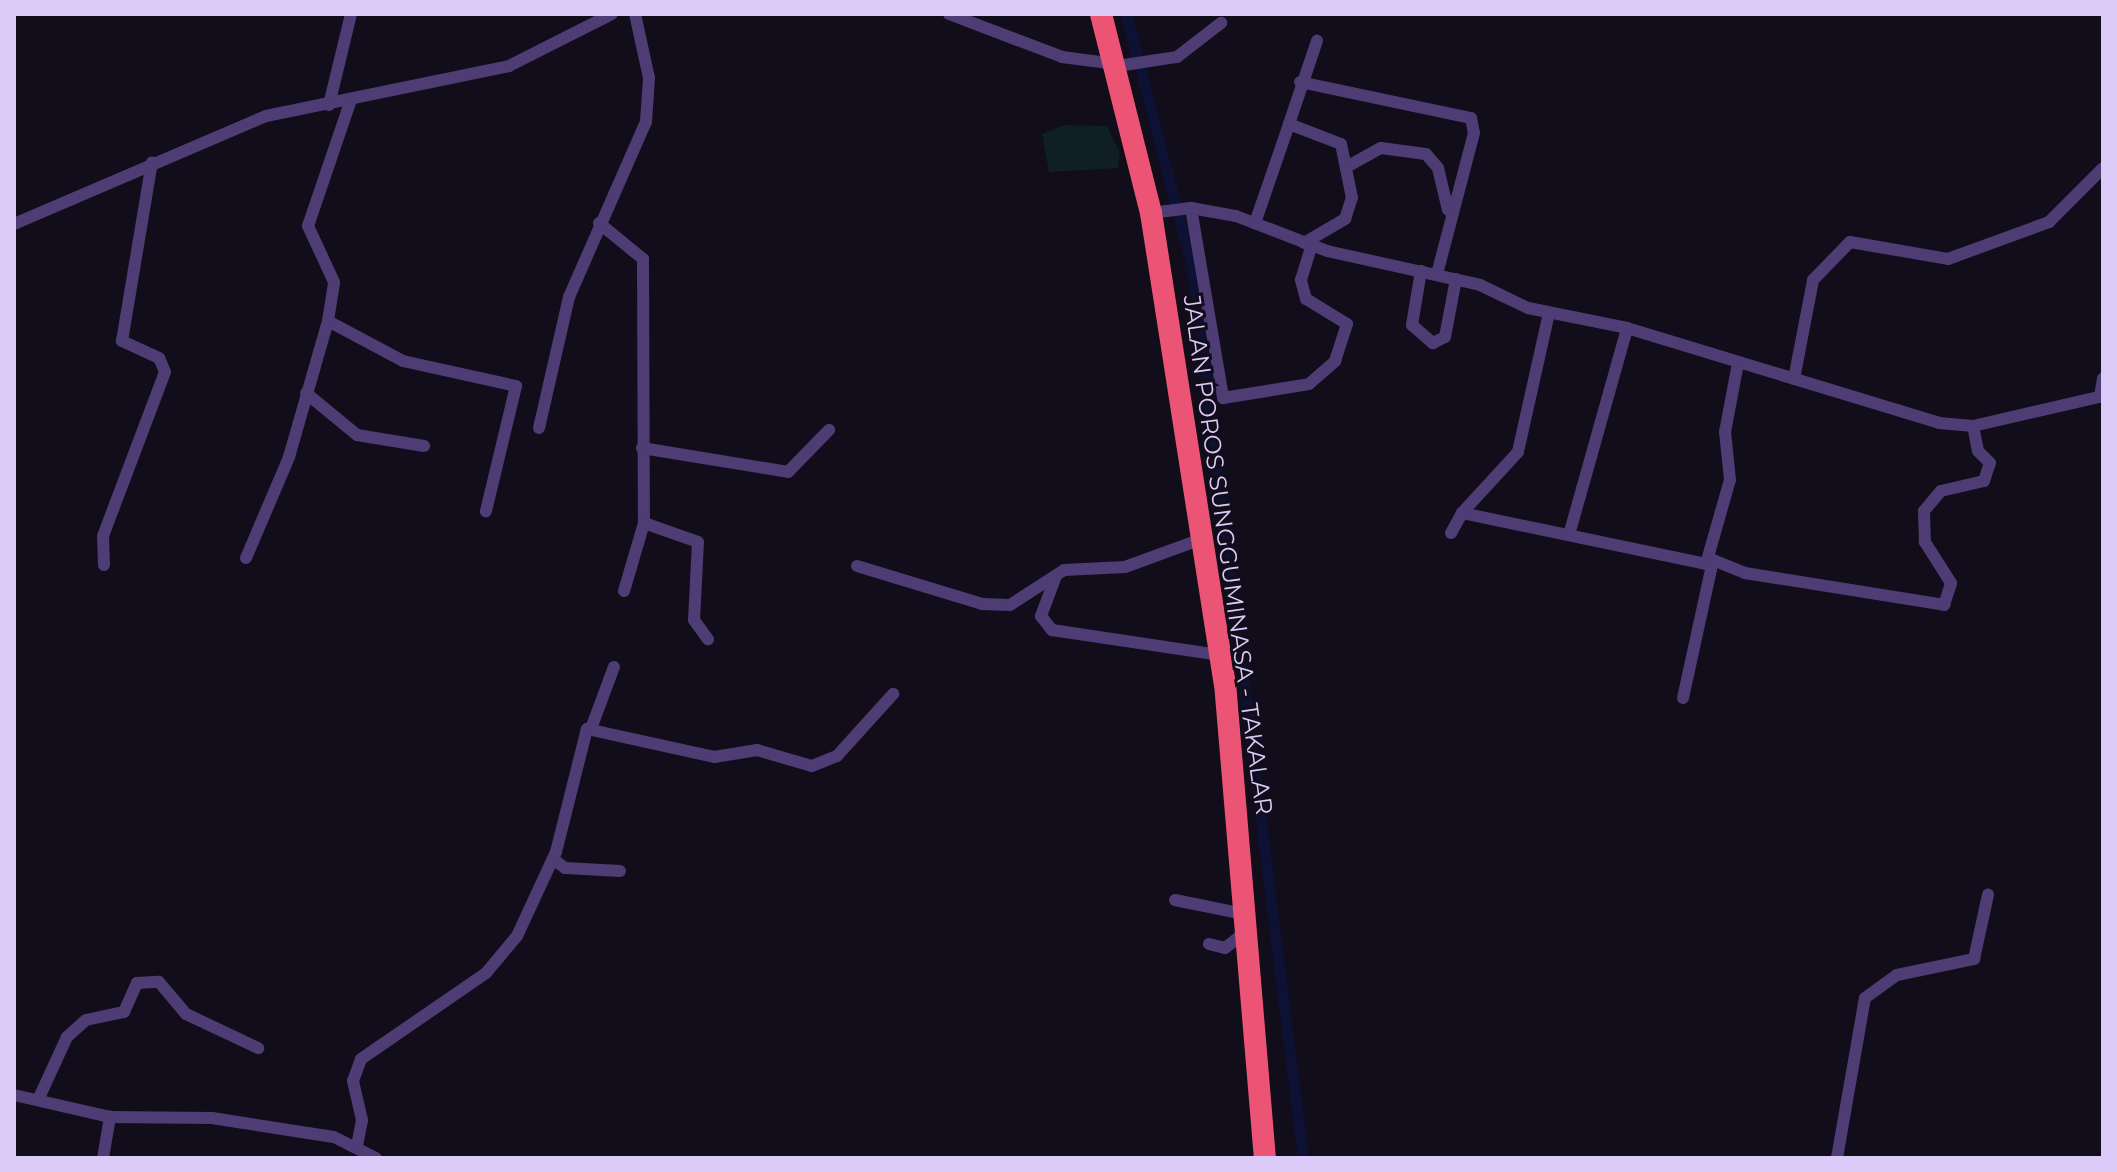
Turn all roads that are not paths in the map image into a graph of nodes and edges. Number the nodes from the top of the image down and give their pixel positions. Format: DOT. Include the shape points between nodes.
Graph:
graph roads {
  1 [pos="351,14"];
  2 [pos="612,14"];
  3 [pos="635,14"];
  4 [pos="949,14"];
  5 [pos="1101,14"];
  6 [pos="1221,23"];
  7 [pos="1317,41"];
  8 [pos="1119,65"];
  9 [pos="1300,82"];
  10 [pos="351,100"];
  11 [pos="329,105"];
  12 [pos="1289,124"];
  13 [pos="152,162"];
  14 [pos="1350,165"];
  15 [pos="2103,168"];
  16 [pos="1188,208"];
  17 [pos="1448,210"];
  18 [pos="1156,212"];
  19 [pos="599,223"];
  20 [pos="1255,223"];
  21 [pos="14,224"];
  22 [pos="1306,245"];
  23 [pos="1421,271"];
  24 [pos="1437,274"];
  25 [pos="1456,279"];
  26 [pos="1549,313"];
  27 [pos="328,321"];
  28 [pos="1627,328"];
  29 [pos="1738,363"];
  30 [pos="2103,378"];
  31 [pos="1794,379"];
  32 [pos="306,393"];
  33 [pos="2102,396"];
  34 [pos="1973,426"];
  35 [pos="539,428"];
  36 [pos="829,430"];
  37 [pos="424,446"];
  38 [pos="642,448"];
  39 [pos="486,511"];
  40 [pos="1462,513"];
  41 [pos="644,523"];
  42 [pos="1451,533"];
  43 [pos="1569,535"];
  44 [pos="1202,539"];
  45 [pos="246,558"];
  46 [pos="1713,560"];
  47 [pos="104,565"];
  48 [pos="857,566"];
  49 [pos="1057,573"];
  50 [pos="624,591"];
  51 [pos="708,639"];
  52 [pos="1220,655"];
  53 [pos="614,667"];
  54 [pos="893,694"];
  55 [pos="1683,698"];
  56 [pos="592,726"];
  57 [pos="553,859"];
  58 [pos="620,871"];
  59 [pos="1988,895"];
  60 [pos="1175,900"];
  61 [pos="1249,923"];
  62 [pos="1209,944"];
  63 [pos="258,1048"];
  64 [pos="14,1095"];
  65 [pos="38,1100"];
  66 [pos="110,1117"];
  67 [pos="357,1146"];
  68 [pos="103,1158"];
  69 [pos="376,1158"];
  70 [pos="1265,1158"];
  71 [pos="1837,1158"];
  1 -- 11 [label="street"];
  2 -- 10 [label="street" via="509,66"];
  3 -- 19 [label="street" via="649,78 646,122"];
  4 -- 8 [label="street" via="1062,57"];
  5 -- 8 [label="highway, JALAN POROS SUNGGUMINASA - TAKALAR"];
  6 -- 8 [label="street" via="1195,48 1147,63"];
  7 -- 9 [label="street"];
  8 -- 18 [label="highway, JALAN POROS SUNGGUMINASA - TAKALAR"];
  9 -- 12 [label="street"];
  9 -- 17 [label="street" via="1471,118 1474,133"];
  10 -- 11 [label="street"];
  10 -- 27 [label="street" via="308,226 332,276"];
  11 -- 13 [label="street" via="266,116"];
  12 -- 14 [label="street" via="1336,140"];
  12 -- 20 [label="street"];
  13 -- 21 [label="street"];
  13 -- 47 [label="street" via="122,341 159,358 165,372 103,536"];
  14 -- 17 [label="street" via="1381,148 1426,154 1438,168"];
  14 -- 22 [label="street" via="1345,219"];
  15 -- 31 [label="street" via="2049,222 1948,259 1850,242 1813,280"];
  16 -- 18 [label="street"];
  16 -- 20 [label="street"];
  16 -- 22 [label="street" via="1223,398 1309,384 1335,361 1347,324 1306,299 1301,280"];
  17 -- 24 [label="street"];
  18 -- 44 [label="highway, JALAN POROS SUNGGUMINASA - TAKALAR"];
  19 -- 35 [label="street" via="569,297"];
  19 -- 38 [label="street" via="643,259"];
  20 -- 22 [label="street"];
  22 -- 23 [label="street"];
  23 -- 24 [label="street"];
  23 -- 25 [label="street" via="1412,325 1433,343 1445,337"];
  24 -- 25 [label="street"];
  25 -- 26 [label="street"];
  26 -- 28 [label="street"];
  26 -- 40 [label="street" via="1518,452"];
  27 -- 32 [label="street"];
  27 -- 39 [label="street" via="403,361 516,386"];
  28 -- 29 [label="street"];
  28 -- 43 [label="street"];
  29 -- 31 [label="street"];
  29 -- 46 [label="street" via="1725,432 1730,480"];
  30 -- 33 [label="street"];
  31 -- 34 [label="street"];
  32 -- 37 [label="street" via="357,435"];
  32 -- 45 [label="street" via="274,499"];
  33 -- 34 [label="street"];
  34 -- 46 [label="street" via="1978,451 1990,463 1984,481 1941,491 1924,511 1925,542 1951,583 1944,605 1745,573"];
  36 -- 38 [label="street" via="788,472"];
  38 -- 41 [label="street"];
  40 -- 42 [label="street"];
  40 -- 43 [label="street"];
  41 -- 50 [label="street"];
  41 -- 51 [label="street" via="698,542 694,620"];
  43 -- 46 [label="street" via="1690,565"];
  44 -- 49 [label="street" via="1125,567"];
  44 -- 52 [label="highway, JALAN POROS SUNGGUMINASA - TAKALAR"];
  46 -- 55 [label="street"];
  48 -- 49 [label="street" via="997,606 1024,602"];
  49 -- 52 [label="street" via="1041,616 1052,630"];
  52 -- 61 [label="highway, JALAN POROS SUNGGUMINASA - TAKALAR"];
  53 -- 56 [label="street"];
  54 -- 56 [label="street" via="837,756 812,766 757,750 714,757 650,746"];
  56 -- 57 [label="street"];
  57 -- 58 [label="street" via="565,868"];
  57 -- 67 [label="street" via="517,936 486,973 361,1059 353,1081 362,1120"];
  59 -- 71 [label="street" via="1978,955 1970,962 1897,975 1865,998"];
  60 -- 61 [label="street"];
  61 -- 62 [label="street" via="1225,948"];
  61 -- 70 [label="highway, JALAN POROS SUNGGUMINASA - TAKALAR"];
  63 -- 65 [label="street" via="186,1014 159,982 137,983 124,1012 86,1020 67,1037"];
  64 -- 65 [label="street"];
  65 -- 66 [label="street"];
  66 -- 67 [label="street" via="212,1118"];
  66 -- 68 [label="street"];
  67 -- 69 [label="street"];
}
